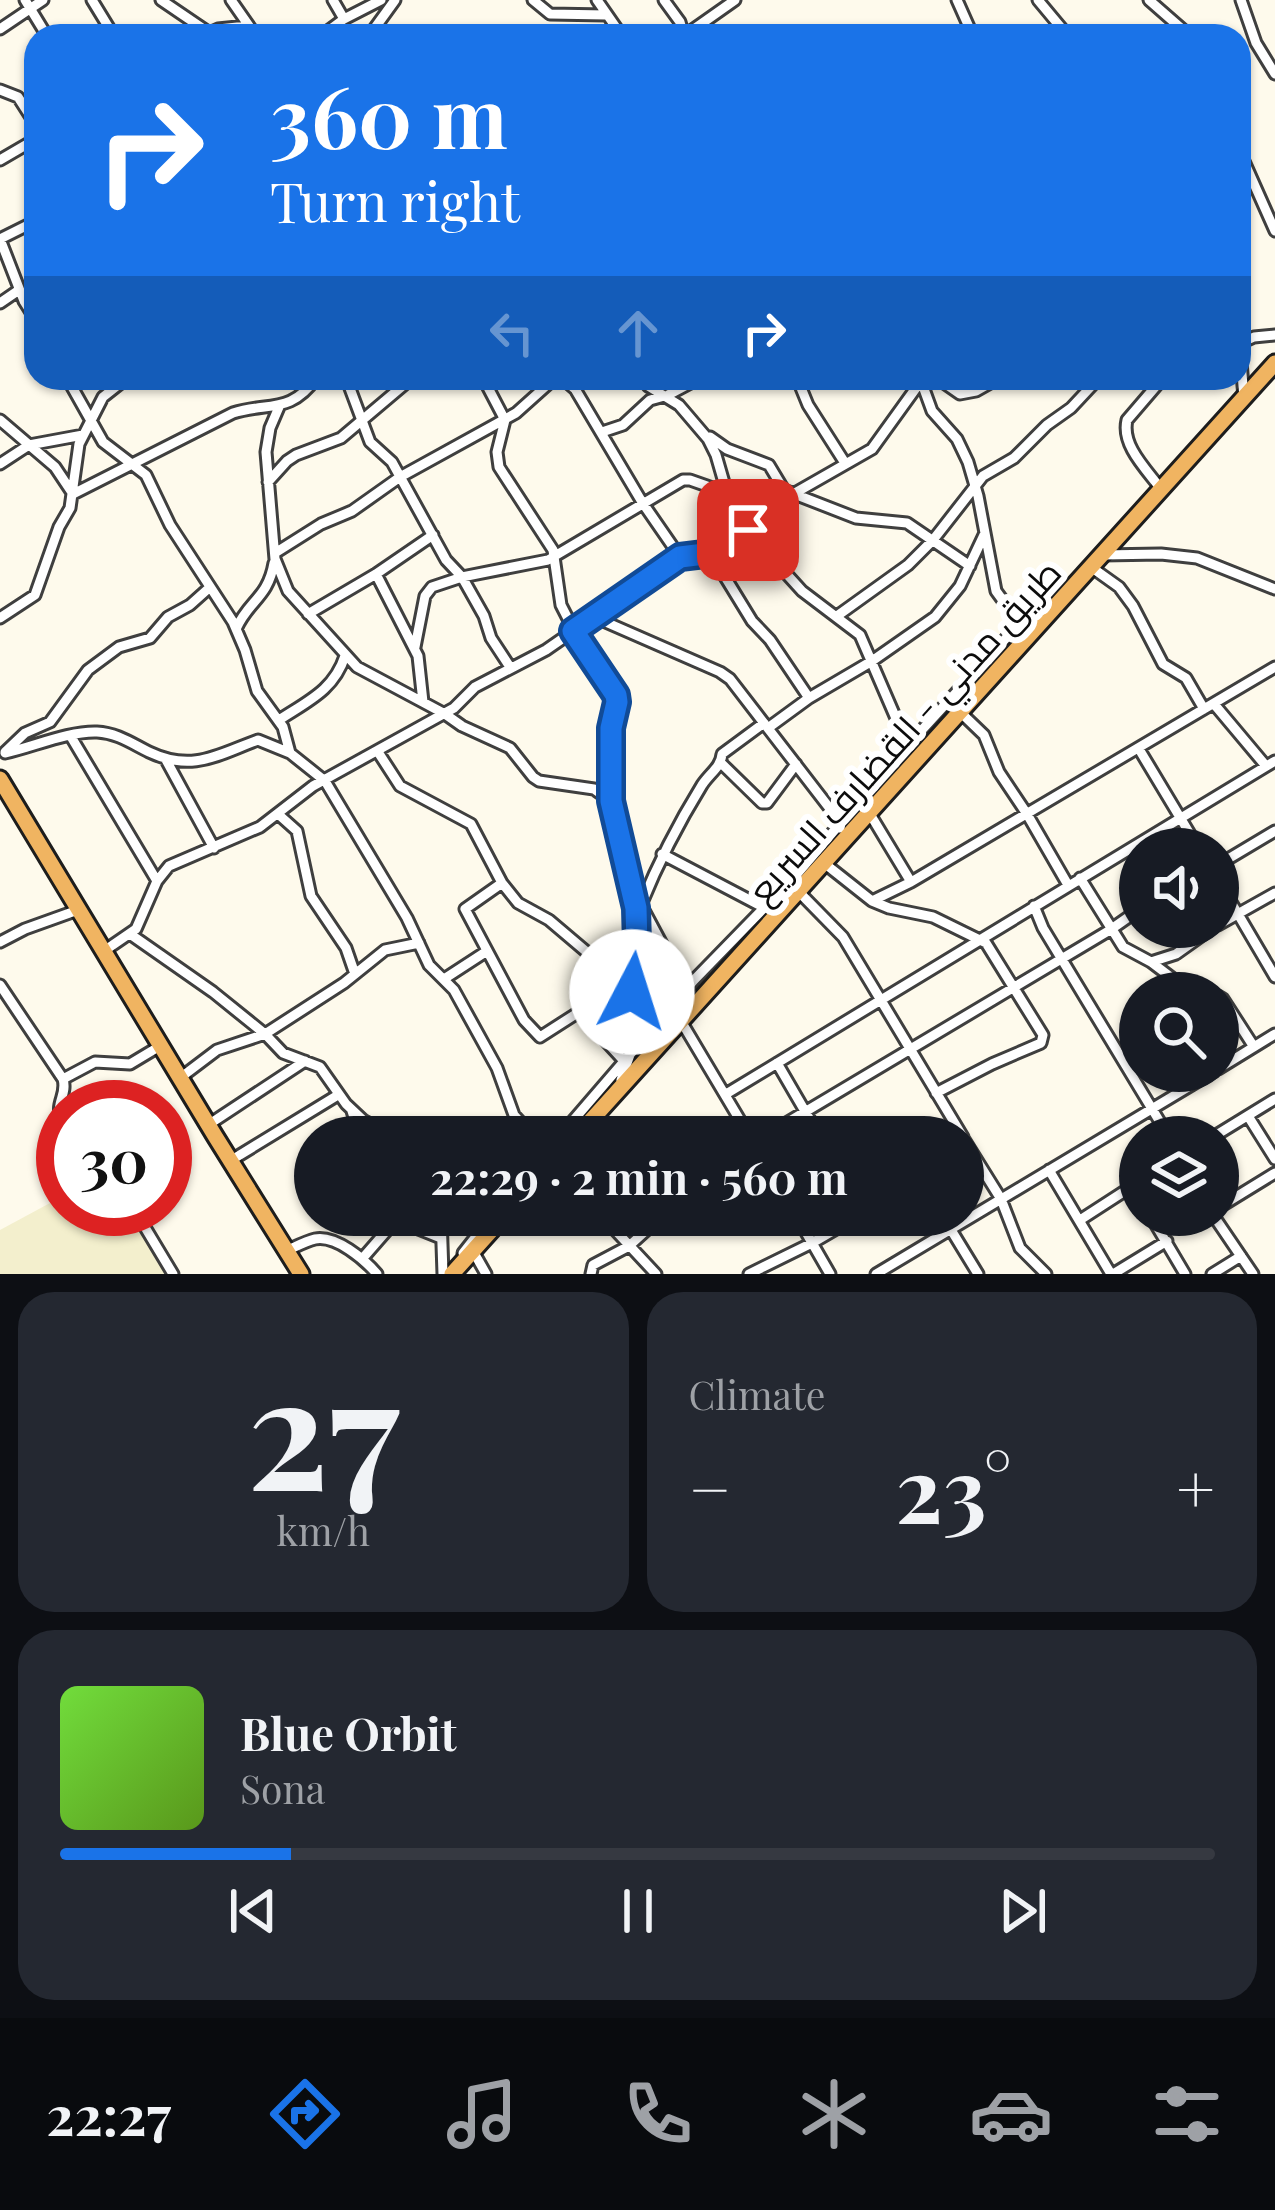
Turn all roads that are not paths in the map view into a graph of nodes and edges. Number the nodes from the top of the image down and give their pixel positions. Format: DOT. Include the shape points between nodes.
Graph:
graph roads {
  1 [pos="43,0"];
  2 [pos="161,0"];
  3 [pos="333,0"];
  4 [pos="381,0"];
  5 [pos="533,0"];
  6 [pos="597,0"];
  7 [pos="735,0"];
  8 [pos="1037,0"];
  9 [pos="1149,0"];
  10 [pos="27,4"];
  11 [pos="606,14"];
  12 [pos="344,19"];
  13 [pos="192,24"];
  14 [pos="337,24"];
  15 [pos="616,24"];
  16 [pos="701,24"];
  17 [pos="1056,24"];
  18 [pos="1176,24"];
  19 [pos="0,28"];
  20 [pos="1251,29"];
  21 [pos="1275,74"];
  22 [pos="0,90"];
  23 [pos="24,106"];
  24 [pos="1251,178"];
  25 [pos="1275,231"];
  26 [pos="0,239"];
  27 [pos="19,290"];
  28 [pos="24,299"];
  29 [pos="0,303"];
  30 [pos="1272,371"];
  31 [pos="74,390"];
  32 [pos="112,390"];
  33 [pos="306,390"];
  34 [pos="351,390"];
  35 [pos="398,390"];
  36 [pos="490,390"];
  37 [pos="545,390"];
  38 [pos="576,390"];
  39 [pos="657,390"];
  40 [pos="677,390"];
  41 [pos="802,390"];
  42 [pos="913,390"];
  43 [pos="924,390"];
  44 [pos="1088,390"];
  45 [pos="1153,390"];
  46 [pos="1243,390"];
  47 [pos="668,395"];
  48 [pos="1244,398"];
  49 [pos="280,407"];
  50 [pos="92,419"];
  51 [pos="0,420"];
  52 [pos="506,420"];
  53 [pos="362,421"];
  54 [pos="602,432"];
  55 [pos="703,433"];
  56 [pos="83,435"];
  57 [pos="29,445"];
  58 [pos="0,464"];
  59 [pos="845,464"];
  60 [pos="136,465"];
  61 [pos="400,477"];
  62 [pos="268,482"];
  63 [pos="975,485"];
  64 [pos="1161,489"];
  65 [pos="727,493"];
  66 [pos="795,493"];
  67 [pos="74,494"];
  68 [pos="641,502"];
  69 [pos="748,530"];
  70 [pos="433,535"];
  71 [pos="985,535"];
  72 [pos="933,540"];
  73 [pos="711,554"];
  74 [pos="275,556"];
  75 [pos="555,556"];
  76 [pos="680,557"];
  77 [pos="1096,561"];
  78 [pos="970,566"];
  79 [pos="376,574"];
  80 [pos="462,577"];
  81 [pos="209,588"];
  82 [pos="1275,589"];
  83 [pos="308,614"];
  84 [pos="837,616"];
  85 [pos="594,617"];
  86 [pos="0,618"];
  87 [pos="236,629"];
  88 [pos="1024,629"];
  89 [pos="573,631"];
  90 [pos="415,647"];
  91 [pos="345,656"];
  92 [pos="872,661"];
  93 [pos="509,667"];
  94 [pos="1275,667"];
  95 [pos="966,684"];
  96 [pos="809,698"];
  97 [pos="424,702"];
  98 [pos="1209,707"];
  99 [pos="959,712"];
  100 [pos="445,713"];
  101 [pos="279,720"];
  102 [pos="766,725"];
  103 [pos="70,735"];
  104 [pos="1139,748"];
  105 [pos="378,752"];
  106 [pos="290,753"];
  107 [pos="2,755"];
  108 [pos="898,756"];
  109 [pos="165,758"];
  110 [pos="721,763"];
  111 [pos="796,764"];
  112 [pos="1271,764"];
  113 [pos="0,779"];
  114 [pos="325,782"];
  115 [pos="611,801"];
  116 [pos="6,804"];
  117 [pos="278,814"];
  118 [pos="870,814"];
  119 [pos="1027,814"];
  120 [pos="1179,817"];
  121 [pos="841,823"];
  122 [pos="1186,828"];
  123 [pos="1275,831"];
  124 [pos="214,848"];
  125 [pos="1239,852"];
  126 [pos="662,854"];
  127 [pos="828,859"];
  128 [pos="1080,878"];
  129 [pos="157,881"];
  130 [pos="911,882"];
  131 [pos="502,883"];
  132 [pos="1068,885"];
  133 [pos="633,891"];
  134 [pos="798,891"];
  135 [pos="1275,893"];
  136 [pos="872,901"];
  137 [pos="641,905"];
  138 [pos="1034,906"];
  139 [pos="763,907"];
  140 [pos="79,910"];
  141 [pos="1239,913"];
  142 [pos="1239,916"];
  143 [pos="1119,924"];
  144 [pos="1111,930"];
  145 [pos="130,934"];
  146 [pos="979,940"];
  147 [pos="0,942"];
  148 [pos="419,943"];
  149 [pos="1185,948"];
  150 [pos="103,951"];
  151 [pos="487,951"];
  152 [pos="1062,958"];
  153 [pos="1150,962"];
  154 [pos="1164,972"];
  155 [pos="355,974"];
  156 [pos="1275,977"];
  157 [pos="444,980"];
  158 [pos="0,986"];
  159 [pos="1015,987"];
  160 [pos="686,989"];
  161 [pos="632,992"];
  162 [pos="879,1001"];
  163 [pos="681,1021"];
  164 [pos="1239,1024"];
  165 [pos="265,1034"];
  166 [pos="1275,1034"];
  167 [pos="160,1046"];
  168 [pos="1254,1047"];
  169 [pos="909,1050"];
  170 [pos="1119,1052"];
  171 [pos="1239,1056"];
  172 [pos="628,1057"];
  173 [pos="305,1061"];
  174 [pos="777,1063"];
  175 [pos="63,1078"];
  176 [pos="180,1078"];
  177 [pos="617,1091"];
  178 [pos="1142,1092"];
  179 [pos="1181,1092"];
  180 [pos="936,1093"];
  181 [pos="726,1094"];
  182 [pos="338,1095"];
  183 [pos="1275,1099"];
  184 [pos="1153,1110"];
  185 [pos="352,1111"];
  186 [pos="805,1112"];
  187 [pos="354,1116"];
  188 [pos="359,1116"];
  189 [pos="516,1116"];
  190 [pos="577,1116"];
  191 [pos="594,1116"];
  192 [pos="738,1116"];
  193 [pos="798,1116"];
  194 [pos="807,1116"];
  195 [pos="950,1116"];
  196 [pos="1157,1116"];
  197 [pos="1247,1116"];
  198 [pos="1239,1121"];
  199 [pos="208,1125"];
  200 [pos="1275,1159"];
  201 [pos="230,1161"];
  202 [pos="1049,1170"];
  203 [pos="1275,1173"];
  204 [pos="984,1177"];
  205 [pos="1119,1196"];
  206 [pos="1239,1196"];
  207 [pos="1000,1199"];
  208 [pos="984,1209"];
  209 [pos="1080,1220"];
  210 [pos="150,1236"];
  211 [pos="381,1236"];
  212 [pos="436,1236"];
  213 [pos="476,1236"];
  214 [pos="486,1236"];
  215 [pos="620,1236"];
  216 [pos="640,1236"];
  217 [pos="808,1236"];
  218 [pos="823,1236"];
  219 [pos="938,1236"];
  220 [pos="954,1236"];
  221 [pos="1163,1236"];
  222 [pos="1229,1236"];
  223 [pos="441,1238"];
  224 [pos="1166,1241"];
  225 [pos="812,1244"];
  226 [pos="629,1246"];
  227 [pos="286,1250"];
  228 [pos="473,1251"];
  229 [pos="1241,1256"];
  230 [pos="362,1259"];
  231 [pos="173,1274"];
  232 [pos="301,1274"];
  233 [pos="377,1274"];
  234 [pos="447,1274"];
  235 [pos="486,1274"];
  236 [pos="591,1274"];
  237 [pos="656,1274"];
  238 [pos="749,1274"];
  239 [pos="830,1274"];
  240 [pos="876,1274"];
  241 [pos="978,1274"];
  242 [pos="1046,1274"];
  243 [pos="1112,1274"];
  244 [pos="1185,1274"];
  245 [pos="1212,1274"];
  246 [pos="1253,1274"];
  1 -- 10 [label="street"];
  2 -- 13 [label="street"];
  3 -- 12 [label="street"];
  4 -- 12 [label="street"];
  5 -- 11 [label="street" via="550,14"];
  6 -- 11 [label="street"];
  7 -- 16 [label="street"];
  8 -- 17 [label="street"];
  9 -- 18 [label="street"];
  10 -- 19 [label="street"];
  11 -- 15 [label="street"];
  12 -- 14 [label="street"];
  20 -- 21 [label="street"];
  22 -- 23 [label="street"];
  24 -- 25 [label="street"];
  26 -- 27 [label="street"];
  27 -- 28 [label="street"];
  27 -- 29 [label="street"];
  30 -- 48 [label="highway, طريق مدني - القضارف السريع"];
  31 -- 50 [label="street"];
  32 -- 50 [label="street"];
  33 -- 49 [label="street"];
  34 -- 53 [label="street"];
  35 -- 53 [label="street"];
  36 -- 52 [label="street"];
  37 -- 52 [label="street"];
  38 -- 54 [label="street"];
  39 -- 47 [label="street"];
  40 -- 47 [label="street"];
  41 -- 59 [label="street"];
  42 -- 59 [label="street" via="876,444"];
  43 -- 63 [label="street" via="963,450"];
  44 -- 63 [label="street"];
  45 -- 64 [label="street" via="1124,427"];
  46 -- 48 [label="street"];
  47 -- 54 [label="street"];
  47 -- 55 [label="street"];
  48 -- 64 [label="highway, طريق مدني - القضارف السريع"];
  49 -- 60 [label="street" via="233,413"];
  49 -- 62 [label="street" via="267,440"];
  50 -- 56 [label="street"];
  50 -- 60 [label="street" via="103,442"];
  51 -- 57 [label="street"];
  52 -- 61 [label="street"];
  52 -- 75 [label="street" via="500,467"];
  53 -- 61 [label="street"];
  53 -- 62 [label="street" via="287,461"];
  54 -- 68 [label="street"];
  55 -- 65 [label="street"];
  55 -- 66 [label="street" via="769,465 781,487"];
  56 -- 57 [label="street"];
  56 -- 67 [label="street"];
  57 -- 58 [label="street"];
  57 -- 67 [label="street"];
  59 -- 66 [label="street"];
  60 -- 67 [label="street"];
  60 -- 81 [label="street"];
  61 -- 70 [label="street"];
  61 -- 74 [label="street"];
  62 -- 74 [label="street"];
  63 -- 71 [label="street"];
  63 -- 72 [label="street"];
  64 -- 77 [label="highway, طريق مدني - القضارف السريع"];
  65 -- 68 [label="street" via="690,479"];
  65 -- 69 [label="street"];
  66 -- 69 [label="street"];
  66 -- 72 [label="street" via="856,518 907,523"];
  67 -- 86 [label="street" via="35,595"];
  68 -- 75 [label="street"];
  68 -- 76 [label="street"];
  69 -- 73 [label="street"];
  69 -- 84 [label="street" via="802,591"];
  70 -- 79 [label="street"];
  70 -- 80 [label="street"];
  71 -- 78 [label="street"];
  71 -- 88 [label="street" via="996,591"];
  72 -- 78 [label="street"];
  72 -- 84 [label="street"];
  73 -- 76 [label="street"];
  73 -- 96 [label="street"];
  74 -- 83 [label="street" via="283,583"];
  74 -- 87 [label="street" via="268,587"];
  75 -- 80 [label="street"];
  75 -- 89 [label="street" via="558,595"];
  76 -- 85 [label="street"];
  77 -- 82 [label="street" via="1197,558"];
  77 -- 88 [label="highway, طريق مدني - القضارف السريع"];
  77 -- 98 [label="street" via="1120,586 1163,664"];
  78 -- 92 [label="street" via="944,608"];
  79 -- 83 [label="street"];
  79 -- 90 [label="street"];
  80 -- 90 [label="street" via="428,590"];
  80 -- 93 [label="street"];
  81 -- 87 [label="street"];
  81 -- 107 [label="street" via="150,638 119,647 88,670 50,722"];
  83 -- 91 [label="street"];
  84 -- 92 [label="street" via="860,634"];
  85 -- 89 [label="street"];
  85 -- 102 [label="street" via="720,672"];
  87 -- 101 [label="street" via="257,691"];
  88 -- 95 [label="street"];
  88 -- 99 [label="highway, طريق مدني - القضارف السريع"];
  89 -- 93 [label="street"];
  89 -- 115 [label="street" via="616,695"];
  90 -- 97 [label="street"];
  91 -- 97 [label="street"];
  91 -- 101 [label="street" via="332,683"];
  92 -- 96 [label="street"];
  92 -- 108 [label="street" via="898,723"];
  93 -- 100 [label="street"];
  94 -- 98 [label="street"];
  95 -- 99 [label="street"];
  95 -- 108 [label="street"];
  96 -- 102 [label="street"];
  97 -- 100 [label="street"];
  98 -- 104 [label="street"];
  98 -- 112 [label="street"];
  99 -- 118 [label="highway, طريق مدني - القضارف السريع"];
  99 -- 119 [label="street" via="984,735"];
  100 -- 105 [label="street"];
  100 -- 115 [label="street" via="510,748 532,777 594,789"];
  101 -- 106 [label="street"];
  102 -- 110 [label="street" via="728,748"];
  102 -- 111 [label="street"];
  103 -- 107 [label="street"];
  103 -- 109 [label="street" via="114,734"];
  103 -- 129 [label="street"];
  104 -- 119 [label="street"];
  104 -- 120 [label="street"];
  105 -- 114 [label="street"];
  105 -- 131 [label="street" via="400,786 471,824"];
  106 -- 109 [label="street" via="258,740 202,760"];
  106 -- 114 [label="street"];
  108 -- 121 [label="street"];
  109 -- 124 [label="street"];
  110 -- 111 [label="street" via="762,803"];
  110 -- 126 [label="street"];
  111 -- 121 [label="street"];
  112 -- 120 [label="street"];
  113 -- 116 [label="highway"];
  114 -- 117 [label="street"];
  114 -- 148 [label="street"];
  115 -- 133 [label="street"];
  116 -- 140 [label="highway"];
  117 -- 124 [label="street"];
  117 -- 155 [label="street" via="297,831 311,896"];
  118 -- 127 [label="highway, طريق مدني - القضارف السريع"];
  118 -- 130 [label="street"];
  119 -- 130 [label="street"];
  119 -- 132 [label="street"];
  120 -- 122 [label="street"];
  120 -- 128 [label="street"];
  121 -- 127 [label="street"];
  121 -- 139 [label="street"];
  123 -- 125 [label="street"];
  124 -- 129 [label="street" via="169,866"];
  126 -- 137 [label="street"];
  126 -- 139 [label="street"];
  127 -- 134 [label="highway, طريق مدني - القضارف السريع"];
  127 -- 136 [label="street"];
  128 -- 132 [label="street"];
  128 -- 144 [label="street"];
  129 -- 145 [label="street"];
  130 -- 136 [label="street"];
  131 -- 151 [label="street" via="465,909"];
  131 -- 161 [label="street" via="518,903 622,975"];
  132 -- 138 [label="street"];
  133 -- 137 [label="street"];
  133 -- 161 [label="street"];
  134 -- 162 [label="street" via="843,937"];
  134 -- 163 [label="highway, طريق مدني - القضارف السريع"];
  135 -- 141 [label="street"];
  136 -- 146 [label="street" via="934,917"];
  137 -- 160 [label="street"];
  138 -- 146 [label="street"];
  138 -- 152 [label="street"];
  139 -- 160 [label="street"];
  140 -- 147 [label="street"];
  140 -- 150 [label="highway"];
  142 -- 156 [label="street"];
  143 -- 144 [label="street"];
  144 -- 152 [label="street"];
  144 -- 153 [label="street" via="1127,951"];
  145 -- 150 [label="street"];
  145 -- 165 [label="street"];
  146 -- 159 [label="street"];
  146 -- 162 [label="street"];
  148 -- 155 [label="street" via="385,950"];
  148 -- 157 [label="street"];
  149 -- 153 [label="street"];
  150 -- 167 [label="highway"];
  151 -- 157 [label="street"];
  151 -- 172 [label="street" via="536,1035 579,1012"];
  152 -- 159 [label="street"];
  152 -- 170 [label="street"];
  153 -- 154 [label="street"];
  155 -- 165 [label="street"];
  157 -- 189 [label="street"];
  158 -- 175 [label="street"];
  159 -- 169 [label="street"];
  159 -- 180 [label="street" via="1041,1043"];
  160 -- 172 [label="street"];
  161 -- 172 [label="street"];
  162 -- 169 [label="street"];
  162 -- 174 [label="street"];
  163 -- 177 [label="highway, طريق مدني - القضارف السريع"];
  163 -- 181 [label="street"];
  164 -- 168 [label="street"];
  165 -- 173 [label="street"];
  165 -- 176 [label="street" via="217,1050"];
  166 -- 168 [label="street"];
  167 -- 175 [label="street" via="130,1064 95,1062"];
  167 -- 176 [label="highway"];
  168 -- 171 [label="street"];
  169 -- 180 [label="street"];
  169 -- 186 [label="street"];
  172 -- 177 [label="street"];
  172 -- 190 [label="street"];
  173 -- 182 [label="street" via="320,1067"];
  173 -- 199 [label="street"];
  174 -- 181 [label="street"];
  174 -- 186 [label="street"];
  176 -- 199 [label="highway"];
  177 -- 191 [label="highway, طريق مدني - القضارف السريع"];
  178 -- 184 [label="street"];
  179 -- 184 [label="street"];
  180 -- 195 [label="street"];
  181 -- 192 [label="street"];
  182 -- 185 [label="street"];
  182 -- 201 [label="street"];
  183 -- 197 [label="street"];
  184 -- 196 [label="street"];
  184 -- 202 [label="street"];
  185 -- 187 [label="street"];
  185 -- 188 [label="street"];
  186 -- 193 [label="street"];
  186 -- 194 [label="street"];
  197 -- 198 [label="street"];
  197 -- 200 [label="street"];
  199 -- 201 [label="highway"];
  201 -- 227 [label="highway"];
  202 -- 207 [label="street"];
  202 -- 209 [label="street"];
  203 -- 206 [label="street"];
  204 -- 207 [label="street"];
  205 -- 209 [label="street"];
  207 -- 208 [label="street"];
  207 -- 242 [label="street" via="1020,1248"];
  209 -- 243 [label="street"];
  210 -- 231 [label="street"];
  211 -- 230 [label="street"];
  212 -- 223 [label="street"];
  213 -- 234 [label="street"];
  214 -- 228 [label="highway"];
  215 -- 226 [label="street"];
  216 -- 226 [label="street"];
  217 -- 225 [label="street"];
  218 -- 225 [label="street"];
  219 -- 240 [label="street"];
  220 -- 241 [label="street"];
  221 -- 224 [label="street"];
  222 -- 229 [label="street"];
  223 -- 234 [label="street"];
  224 -- 243 [label="street"];
  224 -- 244 [label="street"];
  225 -- 238 [label="street"];
  225 -- 239 [label="street"];
  226 -- 236 [label="street" via="593,1265"];
  226 -- 237 [label="street"];
  227 -- 230 [label="street" via="324,1239"];
  227 -- 232 [label="highway"];
  228 -- 234 [label="highway"];
  228 -- 235 [label="street"];
  229 -- 245 [label="street"];
  229 -- 246 [label="street"];
  230 -- 233 [label="street"];
}
